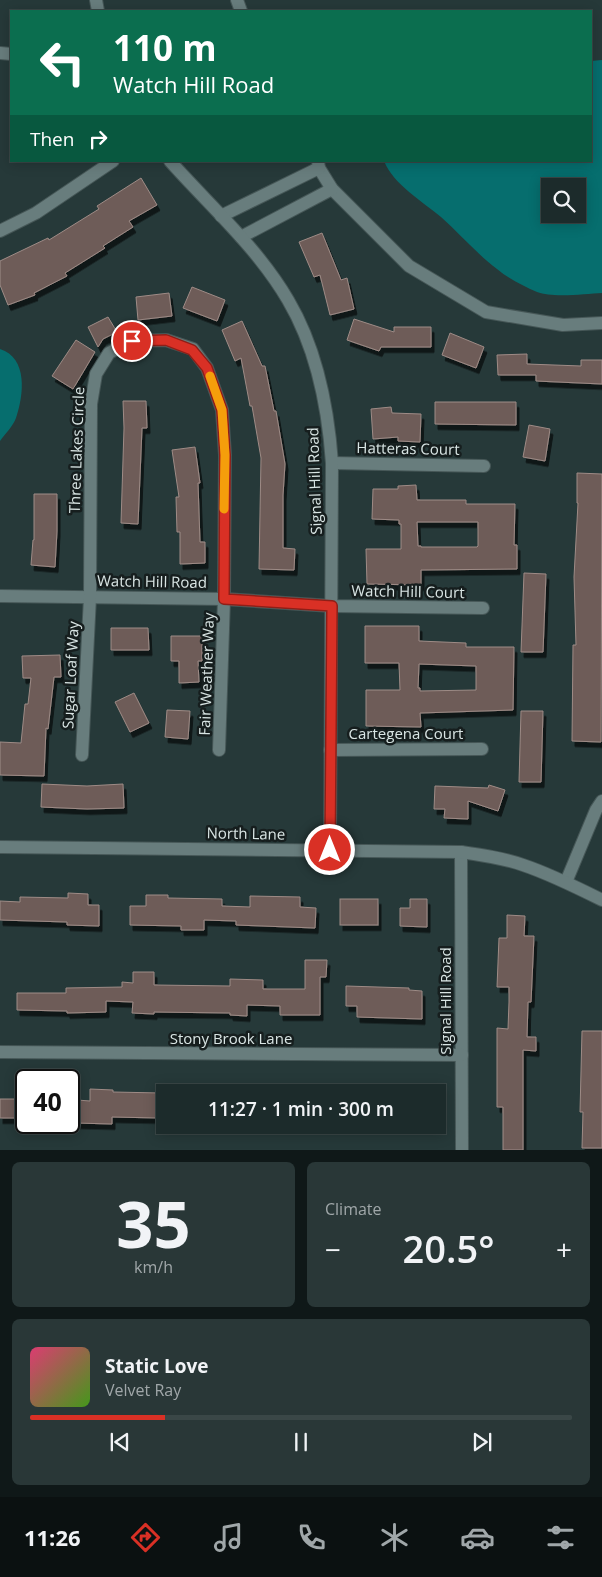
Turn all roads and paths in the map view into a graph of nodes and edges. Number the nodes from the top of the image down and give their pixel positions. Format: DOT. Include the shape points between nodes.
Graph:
graph roads {
  1 [pos="112,162"];
  2 [pos="171,162"];
  3 [pos="319,164"];
  4 [pos="332,189"];
  5 [pos="221,216"];
  6 [pos="0,231"];
  7 [pos="241,237"];
  8 [pos="602,323"];
  9 [pos="332,463"];
  10 [pos="484,466"];
  11 [pos="0,596"];
  12 [pos="90,597"];
  13 [pos="224,599"];
  14 [pos="332,606"];
  15 [pos="483,608"];
  16 [pos="482,749"];
  17 [pos="219,750"];
  18 [pos="330,750"];
  19 [pos="82,755"];
  20 [pos="602,801"];
  21 [pos="0,847"];
  22 [pos="330,850"];
  23 [pos="461,852"];
  24 [pos="566,882"];
  25 [pos="602,900"];
  26 [pos="0,1052"];
  27 [pos="462,1055"];
  28 [pos="462,1150"];
  1 -- 6 [label="street" via="36,213"];
  2 -- 5 [label="street, Signal Hill Road"];
  3 -- 4 [label="street"];
  3 -- 5 [label="street"];
  4 -- 7 [label="street"];
  4 -- 8 [label="street" via="409,266 486,312 563,325"];
  5 -- 7 [label="street, Signal Hill Road"];
  7 -- 9 [label="street, Signal Hill Road" via="274,279 299,322 324,399"];
  9 -- 10 [label="street, Hatteras Court"];
  9 -- 14 [label="street, Signal Hill Road"];
  11 -- 12 [label="street, Watch Hill Road"];
  12 -- 13 [label="street, Watch Hill Road"];
  12 -- 13 [label="street, Three Lakes Circle" via="91,404 96,374 109,354 132,341 166,340 192,350 207,368 222,410 225,455"];
  12 -- 19 [label="street, Sugar Loaf Way"];
  13 -- 14 [label="street, Watch Hill Road"];
  13 -- 17 [label="street, Fair Weather Way"];
  14 -- 15 [label="street, Watch Hill Court"];
  14 -- 18 [label="street, Signal Hill Road"];
  16 -- 18 [label="street, Cartegena Court"];
  18 -- 22 [label="street, Signal Hill Road"];
  20 -- 24 [label="street"];
  21 -- 22 [label="street, North Lane"];
  22 -- 23 [label="street, North Lane"];
  23 -- 24 [label="street, North Lane" via="522,865"];
  23 -- 27 [label="street, Signal Hill Road"];
  24 -- 25 [label="street, North Lane"];
  26 -- 27 [label="street, Stony Brook Lane"];
  27 -- 28 [label="street, Signal Hill Road"];
}
